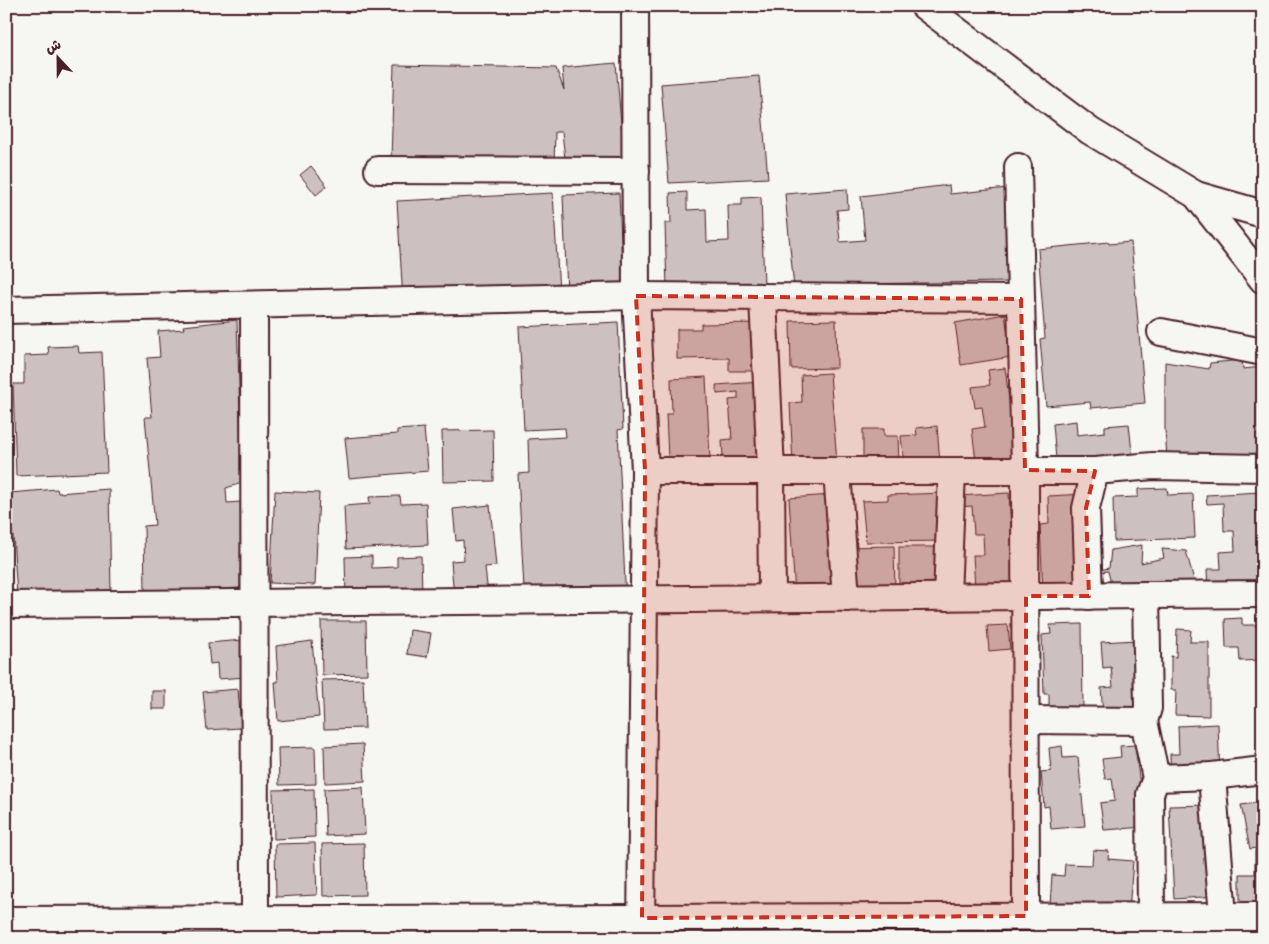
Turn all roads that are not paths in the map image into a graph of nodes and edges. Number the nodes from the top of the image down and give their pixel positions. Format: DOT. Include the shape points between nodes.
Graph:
graph roads {
  1 [pos="635,6"];
  2 [pos="924,6"];
  3 [pos="1018,167"];
  4 [pos="378,170"];
  5 [pos="636,172"];
  6 [pos="1196,195"];
  7 [pos="1263,214"];
  8 [pos="1263,280"];
  9 [pos="636,296"];
  10 [pos="763,298"];
  11 [pos="1021,299"];
  12 [pos="254,305"];
  13 [pos="6,310"];
  14 [pos="1161,332"];
  15 [pos="1263,352"];
  16 [pos="1263,468"];
  17 [pos="1025,470"];
  18 [pos="645,471"];
  19 [pos="771,471"];
  20 [pos="837,471"];
  21 [pos="952,471"];
  22 [pos="1095,471"];
  23 [pos="1263,594"];
  24 [pos="1146,595"];
  25 [pos="1026,596"];
  26 [pos="1089,596"];
  27 [pos="947,597"];
  28 [pos="772,598"];
  29 [pos="846,598"];
  30 [pos="645,600"];
  31 [pos="255,603"];
  32 [pos="6,605"];
  33 [pos="1026,720"];
  34 [pos="1144,720"];
  35 [pos="1263,770"];
  36 [pos="1212,776"];
  37 [pos="1156,778"];
  38 [pos="1026,916"];
  39 [pos="1223,916"];
  40 [pos="1263,916"];
  41 [pos="255,919"];
  42 [pos="6,920"];
  43 [pos="641,928"];
  44 [pos="1152,930"];
  45 [pos="1263,936"];
  46 [pos="1044,938"];
  1 -- 5 [label="street"];
  2 -- 6 [label="street" via="1090,131"];
  3 -- 11 [label="street"];
  4 -- 5 [label="street"];
  5 -- 9 [label="street"];
  6 -- 7 [label="street"];
  6 -- 8 [label="street"];
  9 -- 10 [label="street"];
  9 -- 12 [label="street"];
  9 -- 18 [label="street"];
  10 -- 11 [label="street"];
  10 -- 19 [label="street"];
  11 -- 17 [label="street"];
  12 -- 13 [label="street"];
  12 -- 31 [label="street"];
  14 -- 15 [label="street"];
  16 -- 22 [label="street" via="1153,466"];
  17 -- 21 [label="street"];
  17 -- 22 [label="street"];
  17 -- 25 [label="street"];
  18 -- 19 [label="street"];
  18 -- 30 [label="street"];
  19 -- 20 [label="street"];
  19 -- 28 [label="street"];
  20 -- 21 [label="street"];
  20 -- 29 [label="street"];
  21 -- 27 [label="street"];
  22 -- 26 [label="street" via="1086,508"];
  23 -- 24 [label="street"];
  24 -- 26 [label="street"];
  24 -- 34 [label="street" via="1148,708"];
  25 -- 26 [label="street"];
  25 -- 27 [label="street"];
  25 -- 33 [label="street"];
  27 -- 29 [label="street"];
  28 -- 29 [label="street"];
  28 -- 30 [label="street"];
  30 -- 31 [label="street"];
  30 -- 43 [label="street"];
  31 -- 32 [label="street"];
  31 -- 41 [label="street"];
  33 -- 34 [label="street"];
  33 -- 38 [label="street"];
  34 -- 37 [label="street"];
  35 -- 36 [label="street"];
  36 -- 37 [label="street"];
  36 -- 39 [label="street"];
  37 -- 44 [label="street" via="1150,794"];
  38 -- 43 [label="street"];
  38 -- 44 [label="street"];
  39 -- 40 [label="street"];
  39 -- 44 [label="street"];
  41 -- 42 [label="street"];
  41 -- 43 [label="street"];
  44 -- 45 [label="street"];
  44 -- 46 [label="street"];
}
